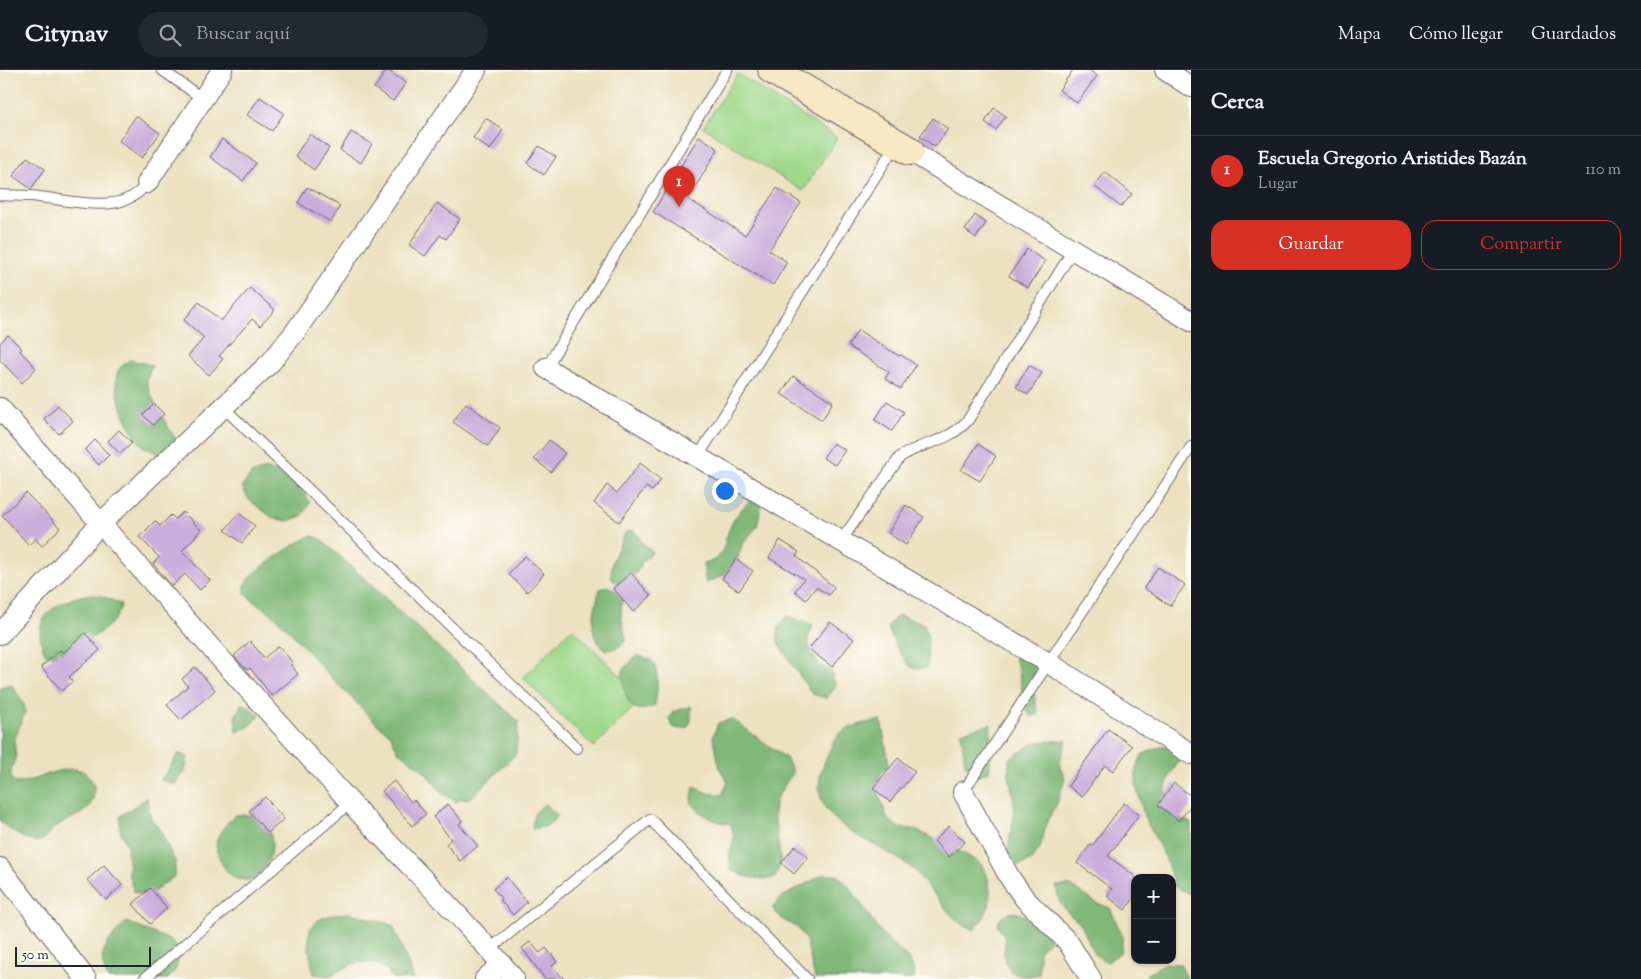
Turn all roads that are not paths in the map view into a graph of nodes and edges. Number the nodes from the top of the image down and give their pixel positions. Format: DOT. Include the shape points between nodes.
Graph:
graph roads {
  1 [pos="162,70"];
  2 [pos="222,70"];
  3 [pos="476,70"];
  4 [pos="727,70"];
  5 [pos="772,70"];
  6 [pos="1166,70"];
  7 [pos="1191,87"];
  8 [pos="203,99"];
  9 [pos="903,147"];
  10 [pos="147,183"];
  11 [pos="0,195"];
  12 [pos="1073,250"];
  13 [pos="1191,321"];
  14 [pos="546,368"];
  15 [pos="0,408"];
  16 [pos="224,408"];
  17 [pos="1191,447"];
  18 [pos="698,458"];
  19 [pos="100,524"];
  20 [pos="840,542"];
  21 [pos="0,634"];
  22 [pos="1048,664"];
  23 [pos="577,748"];
  24 [pos="1191,754"];
  25 [pos="963,792"];
  26 [pos="350,802"];
  27 [pos="3,877"];
  28 [pos="502,964"];
  29 [pos="86,979"];
  30 [pos="144,979"];
  31 [pos="485,979"];
  32 [pos="807,979"];
  33 [pos="1091,979"];
  1 -- 8 [label="lane"];
  2 -- 8 [label="street"];
  3 -- 16 [label="street" via="295,332 271,362"];
  4 -- 14 [label="lane"];
  5 -- 9 [label="street"];
  6 -- 7 [label="street"];
  8 -- 10 [label="street"];
  9 -- 12 [label="street"];
  9 -- 18 [label="lane"];
  10 -- 11 [label="lane" via="130,198 102,204"];
  12 -- 13 [label="street"];
  12 -- 20 [label="lane" via="968,420 959,431 912,448 900,457"];
  14 -- 18 [label="street"];
  15 -- 19 [label="street"];
  16 -- 19 [label="street"];
  16 -- 23 [label="lane"];
  17 -- 22 [label="lane"];
  18 -- 20 [label="street"];
  19 -- 21 [label="street"];
  19 -- 26 [label="street"];
  20 -- 22 [label="street"];
  22 -- 24 [label="street"];
  22 -- 25 [label="lane"];
  25 -- 33 [label="street" via="1010,878 1025,899 1068,942"];
  26 -- 28 [label="street"];
  26 -- 30 [label="lane"];
  27 -- 29 [label="street"];
  28 -- 31 [label="street"];
  28 -- 32 [label="lane" via="650,819"];
}
